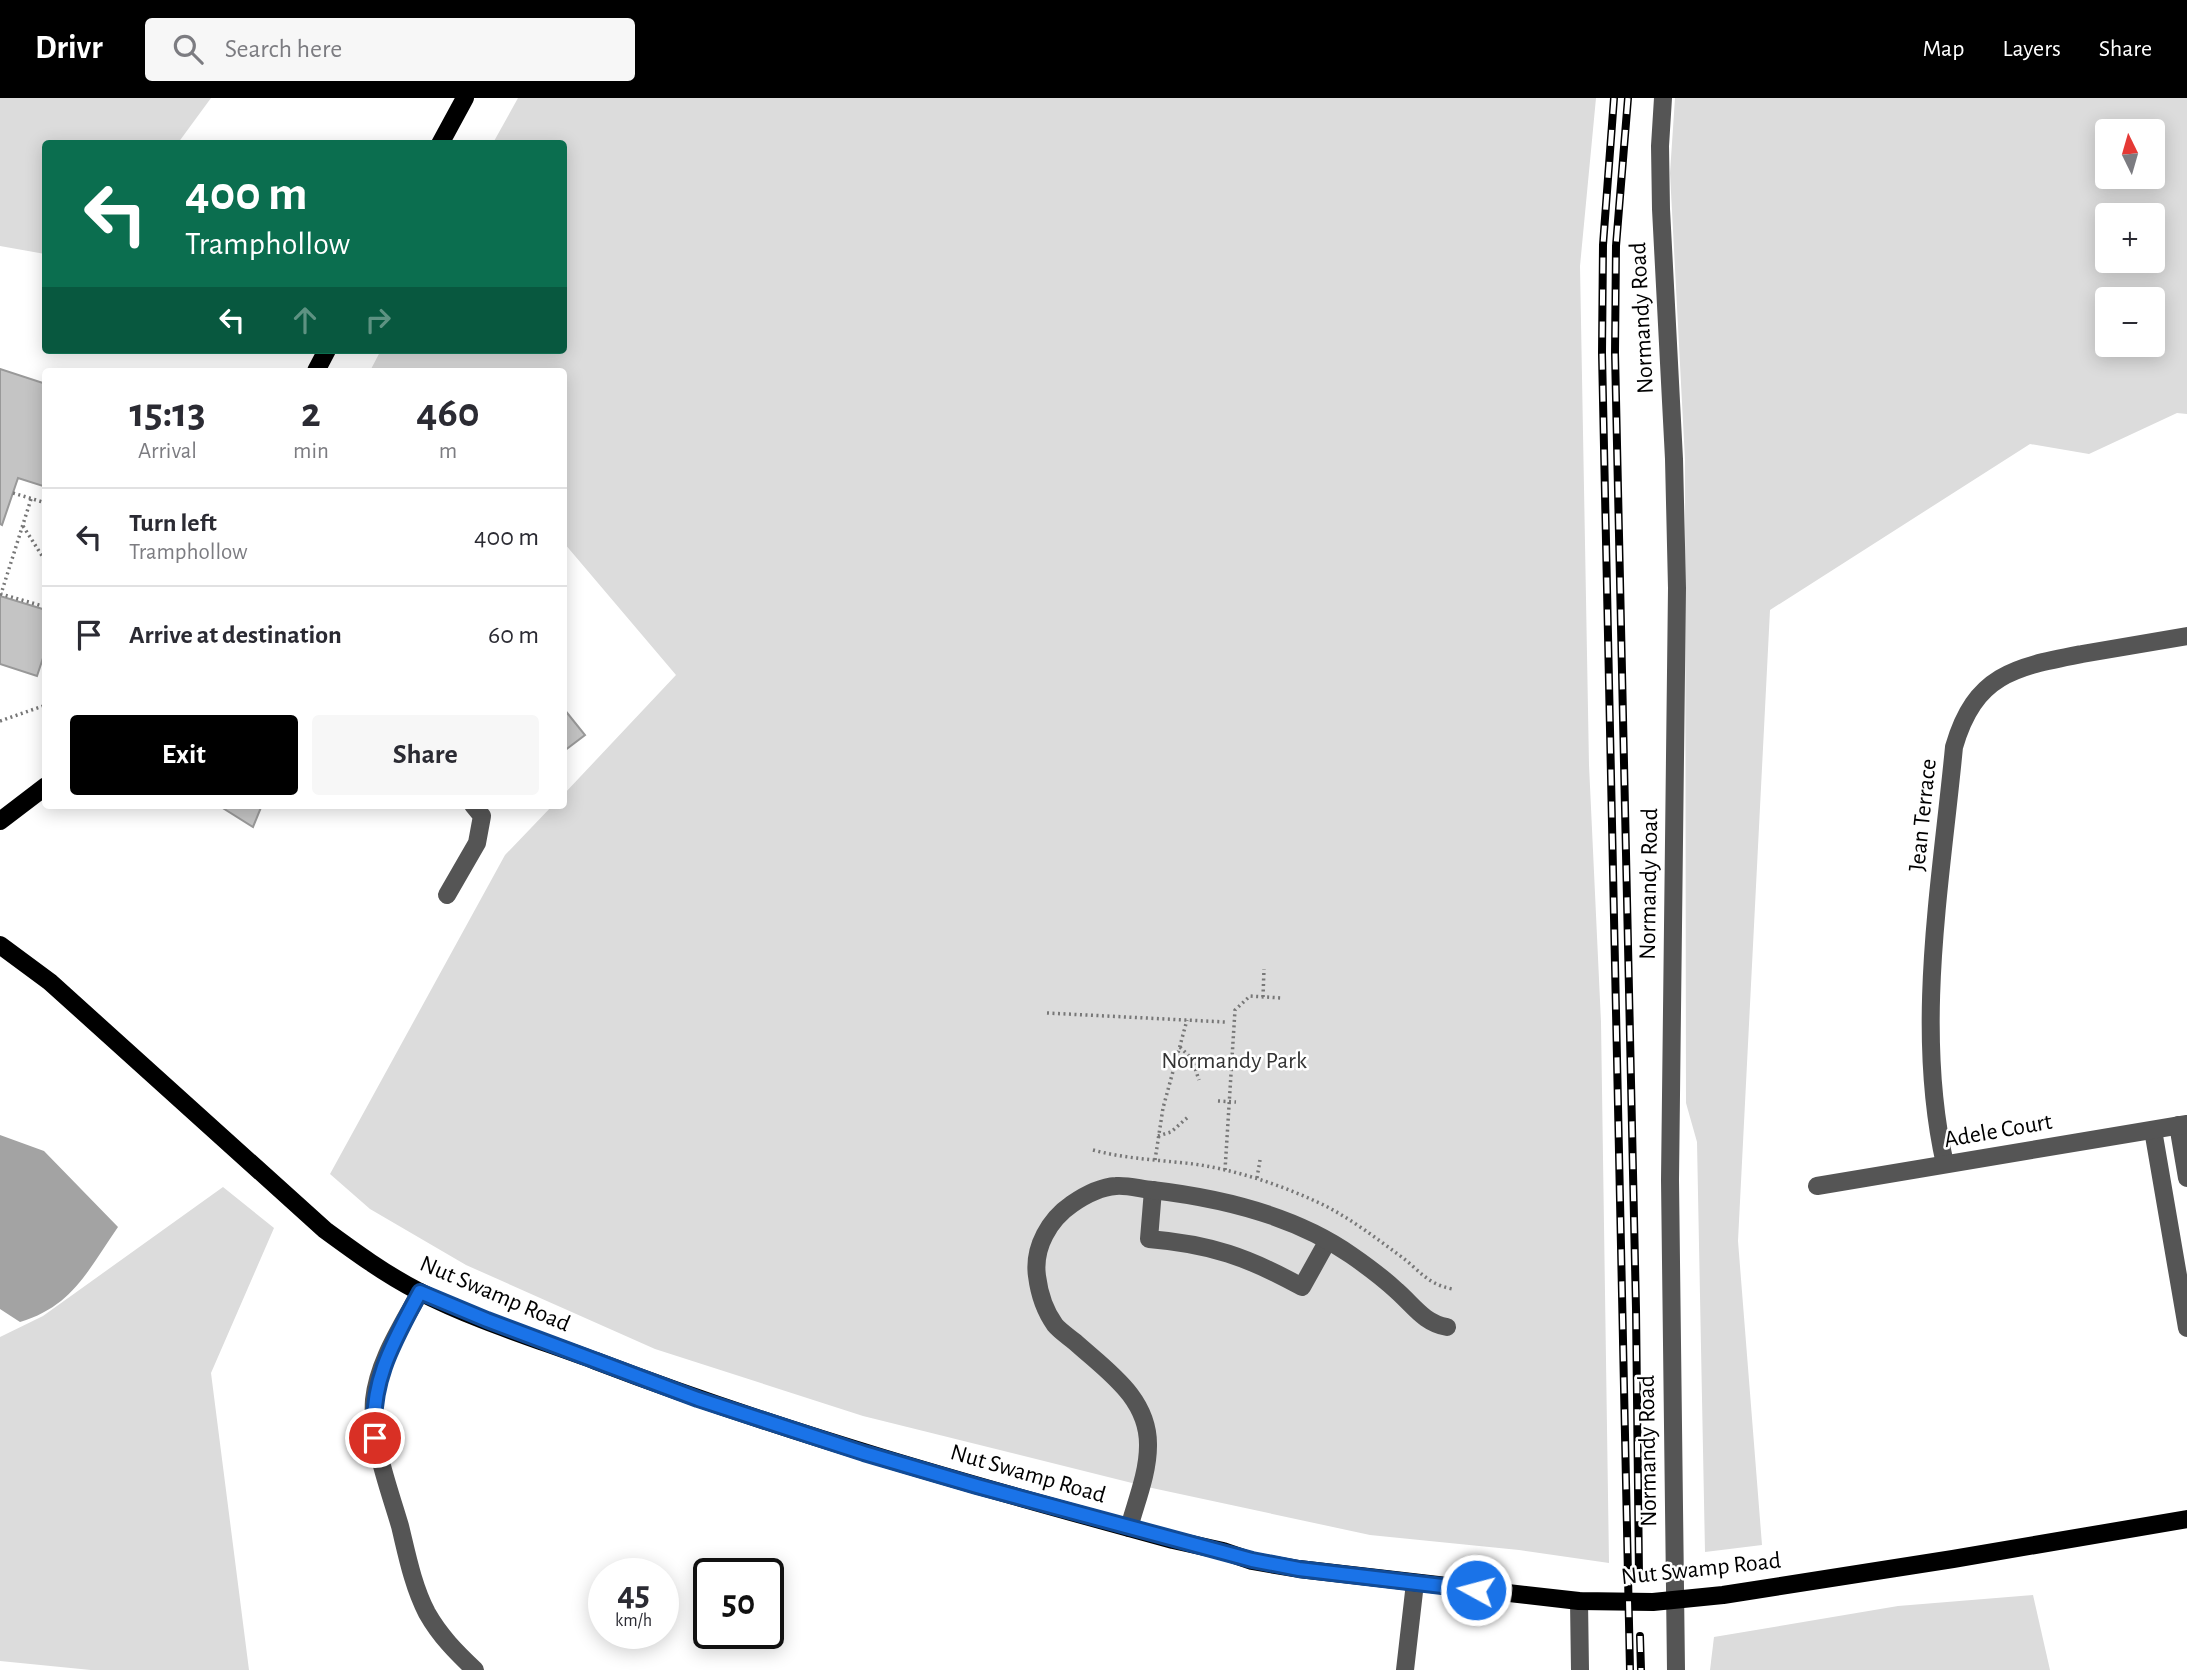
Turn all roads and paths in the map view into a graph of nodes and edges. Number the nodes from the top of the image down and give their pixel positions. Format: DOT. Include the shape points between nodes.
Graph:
graph roads {
  1 [pos="465,98"];
  2 [pos="1664,98"];
  3 [pos="442,140"];
  4 [pos="13,494"];
  5 [pos="31,499"];
  6 [pos="42,502"];
  7 [pos="23,526"];
  8 [pos="42,556"];
  9 [pos="42,606"];
  10 [pos="2187,636"];
  11 [pos="42,706"];
  12 [pos="0,721"];
  13 [pos="42,789"];
  14 [pos="476,809"];
  15 [pos="0,821"];
  16 [pos="447,895"];
  17 [pos="0,945"];
  18 [pos="1264,968"];
  19 [pos="1263,997"];
  20 [pos="1281,998"];
  21 [pos="1047,1013"];
  22 [pos="1187,1020"];
  23 [pos="1225,1022"];
  24 [pos="1180,1047"];
  25 [pos="1199,1080"];
  26 [pos="1218,1101"];
  27 [pos="1229,1102"];
  28 [pos="1236,1102"];
  29 [pos="1188,1117"];
  30 [pos="2183,1124"];
  31 [pos="2153,1130"];
  32 [pos="1158,1136"];
  33 [pos="1155,1160"];
  34 [pos="1260,1160"];
  35 [pos="1945,1164"];
  36 [pos="1225,1170"];
  37 [pos="1257,1178"];
  38 [pos="2187,1178"];
  39 [pos="1817,1186"];
  40 [pos="1153,1190"];
  41 [pos="1327,1242"];
  42 [pos="420,1292"];
  43 [pos="2186,1319"];
  44 [pos="1447,1326"];
  45 [pos="2187,1519"];
  46 [pos="1129,1528"];
  47 [pos="1415,1583"];
  48 [pos="1579,1601"];
  49 [pos="1675,1601"];
  50 [pos="475,1670"];
  51 [pos="1405,1670"];
  52 [pos="1580,1670"];
  53 [pos="1676,1670"];
  1 -- 3 [label="main road"];
  2 -- 49 [label="street, Normandy Road" via="1661,209 1677,588 1670,1180"];
  4 -- 5 [label="path"];
  5 -- 6 [label="path"];
  5 -- 7 [label="path"];
  7 -- 8 [label="path"];
  7 -- 9 [label="path" via="1,594"];
  10 -- 35 [label="street, Jean Terrace" via="2013,670 1987,687 1966,715 1954,747 1931,998 1933,1102"];
  11 -- 12 [label="path"];
  13 -- 15 [label="main road"];
  14 -- 16 [label="street" via="482,816 477,844"];
  17 -- 42 [label="main road, Nut Swamp Road" via="50,982 325,1230 366,1261"];
  18 -- 19 [label="path"];
  19 -- 20 [label="path"];
  19 -- 27 [label="path" via="1250,996 1235,1010"];
  21 -- 22 [label="path"];
  22 -- 23 [label="path"];
  22 -- 24 [label="path"];
  24 -- 25 [label="path" via="1192,1059"];
  24 -- 32 [label="path"];
  26 -- 27 [label="path"];
  27 -- 28 [label="path"];
  27 -- 36 [label="path"];
  29 -- 32 [label="path" via="1171,1132"];
  30 -- 31 [label="street, Adele Court"];
  30 -- 38 [label="street"];
  31 -- 35 [label="street, Adele Court"];
  31 -- 43 [label="street"];
  32 -- 33 [label="path"];
  34 -- 37 [label="path"];
  35 -- 39 [label="street, Adele Court"];
  40 -- 41 [label="street" via="1201,1196 1259,1212"];
  40 -- 41 [label="street" via="1149,1239 1189,1242 1228,1252 1302,1287"];
  40 -- 46 [label="street" via="1116,1186 1087,1194 1057,1214 1041,1243 1037,1273 1041,1298 1055,1325 1119,1381 1135,1398 1144,1418 1147,1464"];
  41 -- 44 [label="street" via="1397,1290 1424,1318"];
  42 -- 46 [label="main road, Nut Swamp Road" via="739,1413"];
  42 -- 50 [label="street" via="380,1373 374,1398 375,1438 426,1610 441,1636"];
  45 -- 49 [label="main road, Nut Swamp Road"];
  46 -- 47 [label="main road, Nut Swamp Road" via="1264,1563"];
  47 -- 48 [label="main road, Nut Swamp Road"];
  47 -- 51 [label="street"];
  48 -- 49 [label="main road, Nut Swamp Road"];
  48 -- 52 [label="street"];
  49 -- 53 [label="street, Normandy Road"];
}
